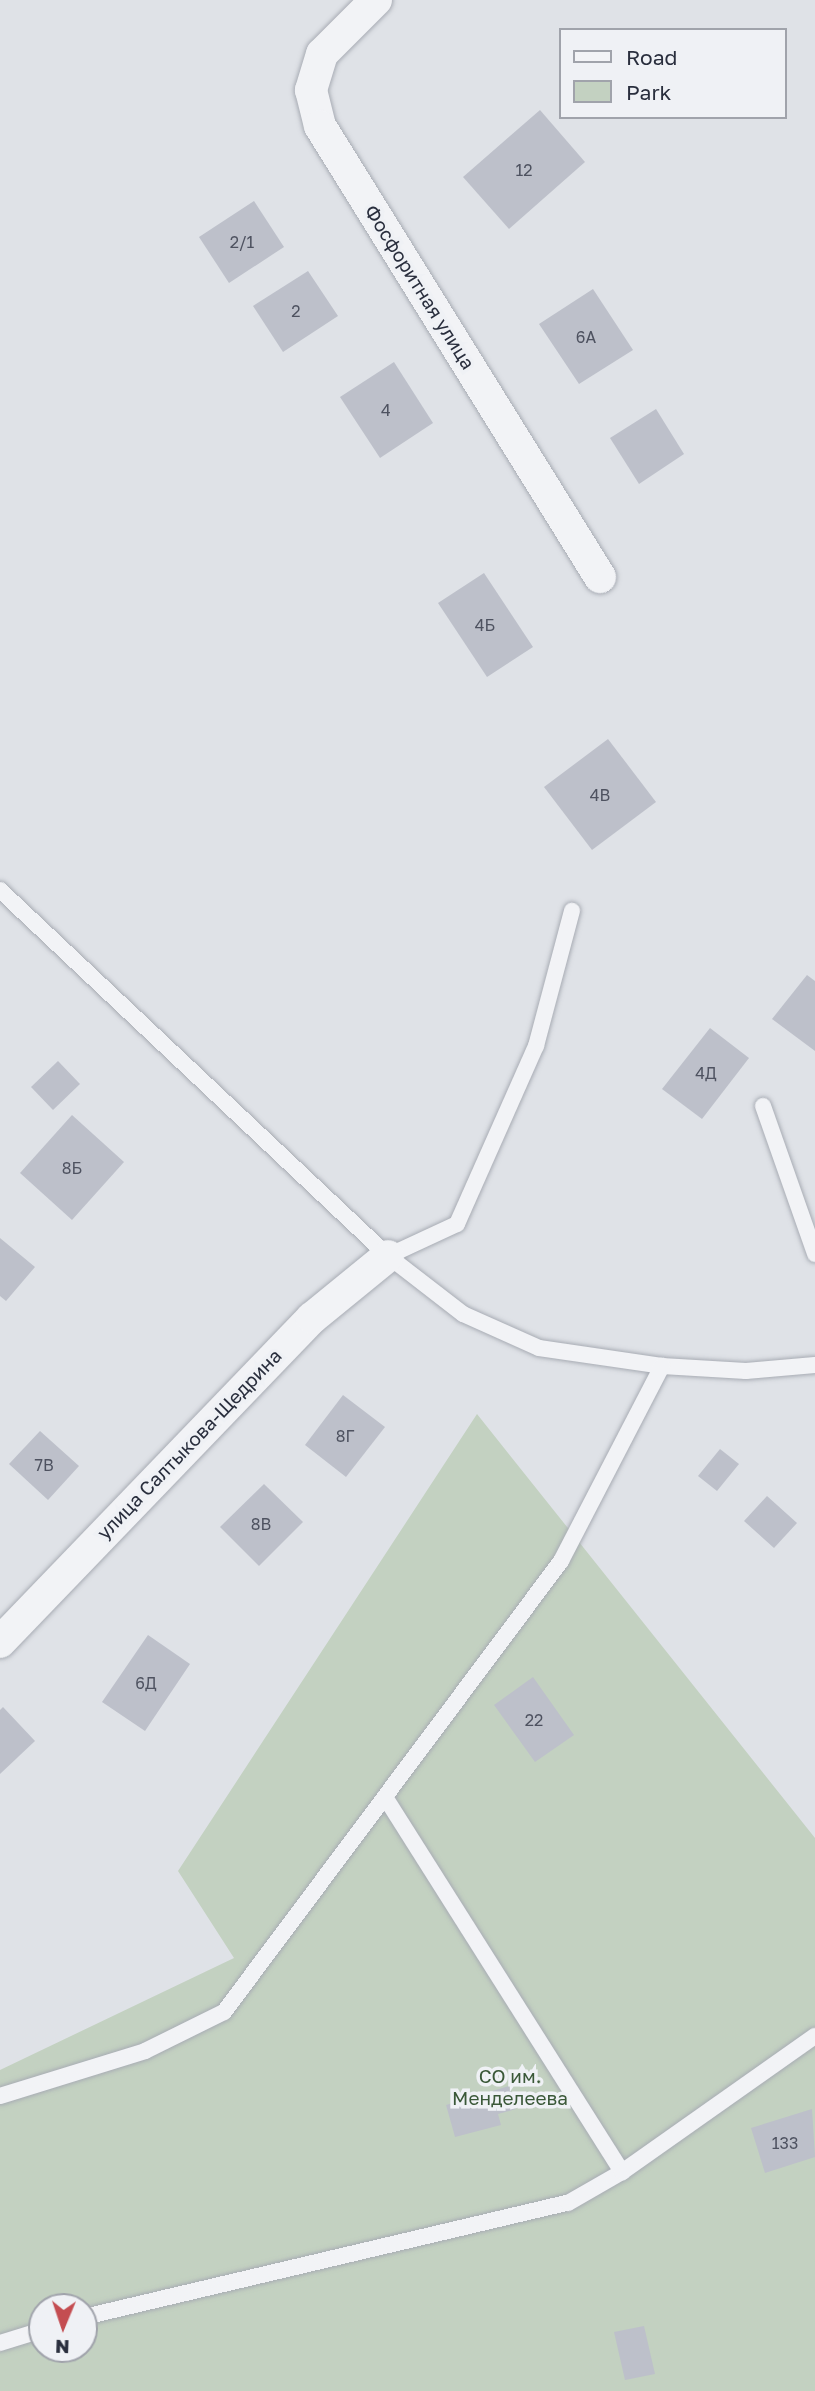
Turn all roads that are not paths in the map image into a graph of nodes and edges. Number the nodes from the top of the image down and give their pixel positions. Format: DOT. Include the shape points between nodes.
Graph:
graph roads {
  1 [pos="376,0"];
  2 [pos="600,578"];
  3 [pos="0,890"];
  4 [pos="572,911"];
  5 [pos="763,1106"];
  6 [pos="812,1231"];
  7 [pos="815,1254"];
  8 [pos="388,1256"];
  9 [pos="815,1365"];
  10 [pos="662,1366"];
  11 [pos="0,1642"];
  12 [pos="385,1797"];
  13 [pos="815,2036"];
  14 [pos="0,2096"];
  15 [pos="622,2172"];
  16 [pos="98,2314"];
  17 [pos="28,2334"];
  18 [pos="0,2343"];
  1 -- 2 [label="street, Фосфоритная улица" via="323,54 311,90 320,126"];
  3 -- 8 [label="lane"];
  4 -- 8 [label="lane" via="536,1046 457,1223"];
  5 -- 6 [label="lane"];
  6 -- 7 [label="lane"];
  8 -- 10 [label="lane" via="463,1314 539,1348"];
  8 -- 11 [label="street, улица Салтыкова-Щедрина" via="312,1318"];
  9 -- 10 [label="lane" via="746,1371"];
  10 -- 12 [label="lane" via="561,1561"];
  12 -- 14 [label="lane" via="225,2012 145,2051"];
  12 -- 15 [label="lane"];
  13 -- 15 [label="lane"];
  15 -- 16 [label="lane" via="568,2203"];
  17 -- 18 [label="lane"];
}
